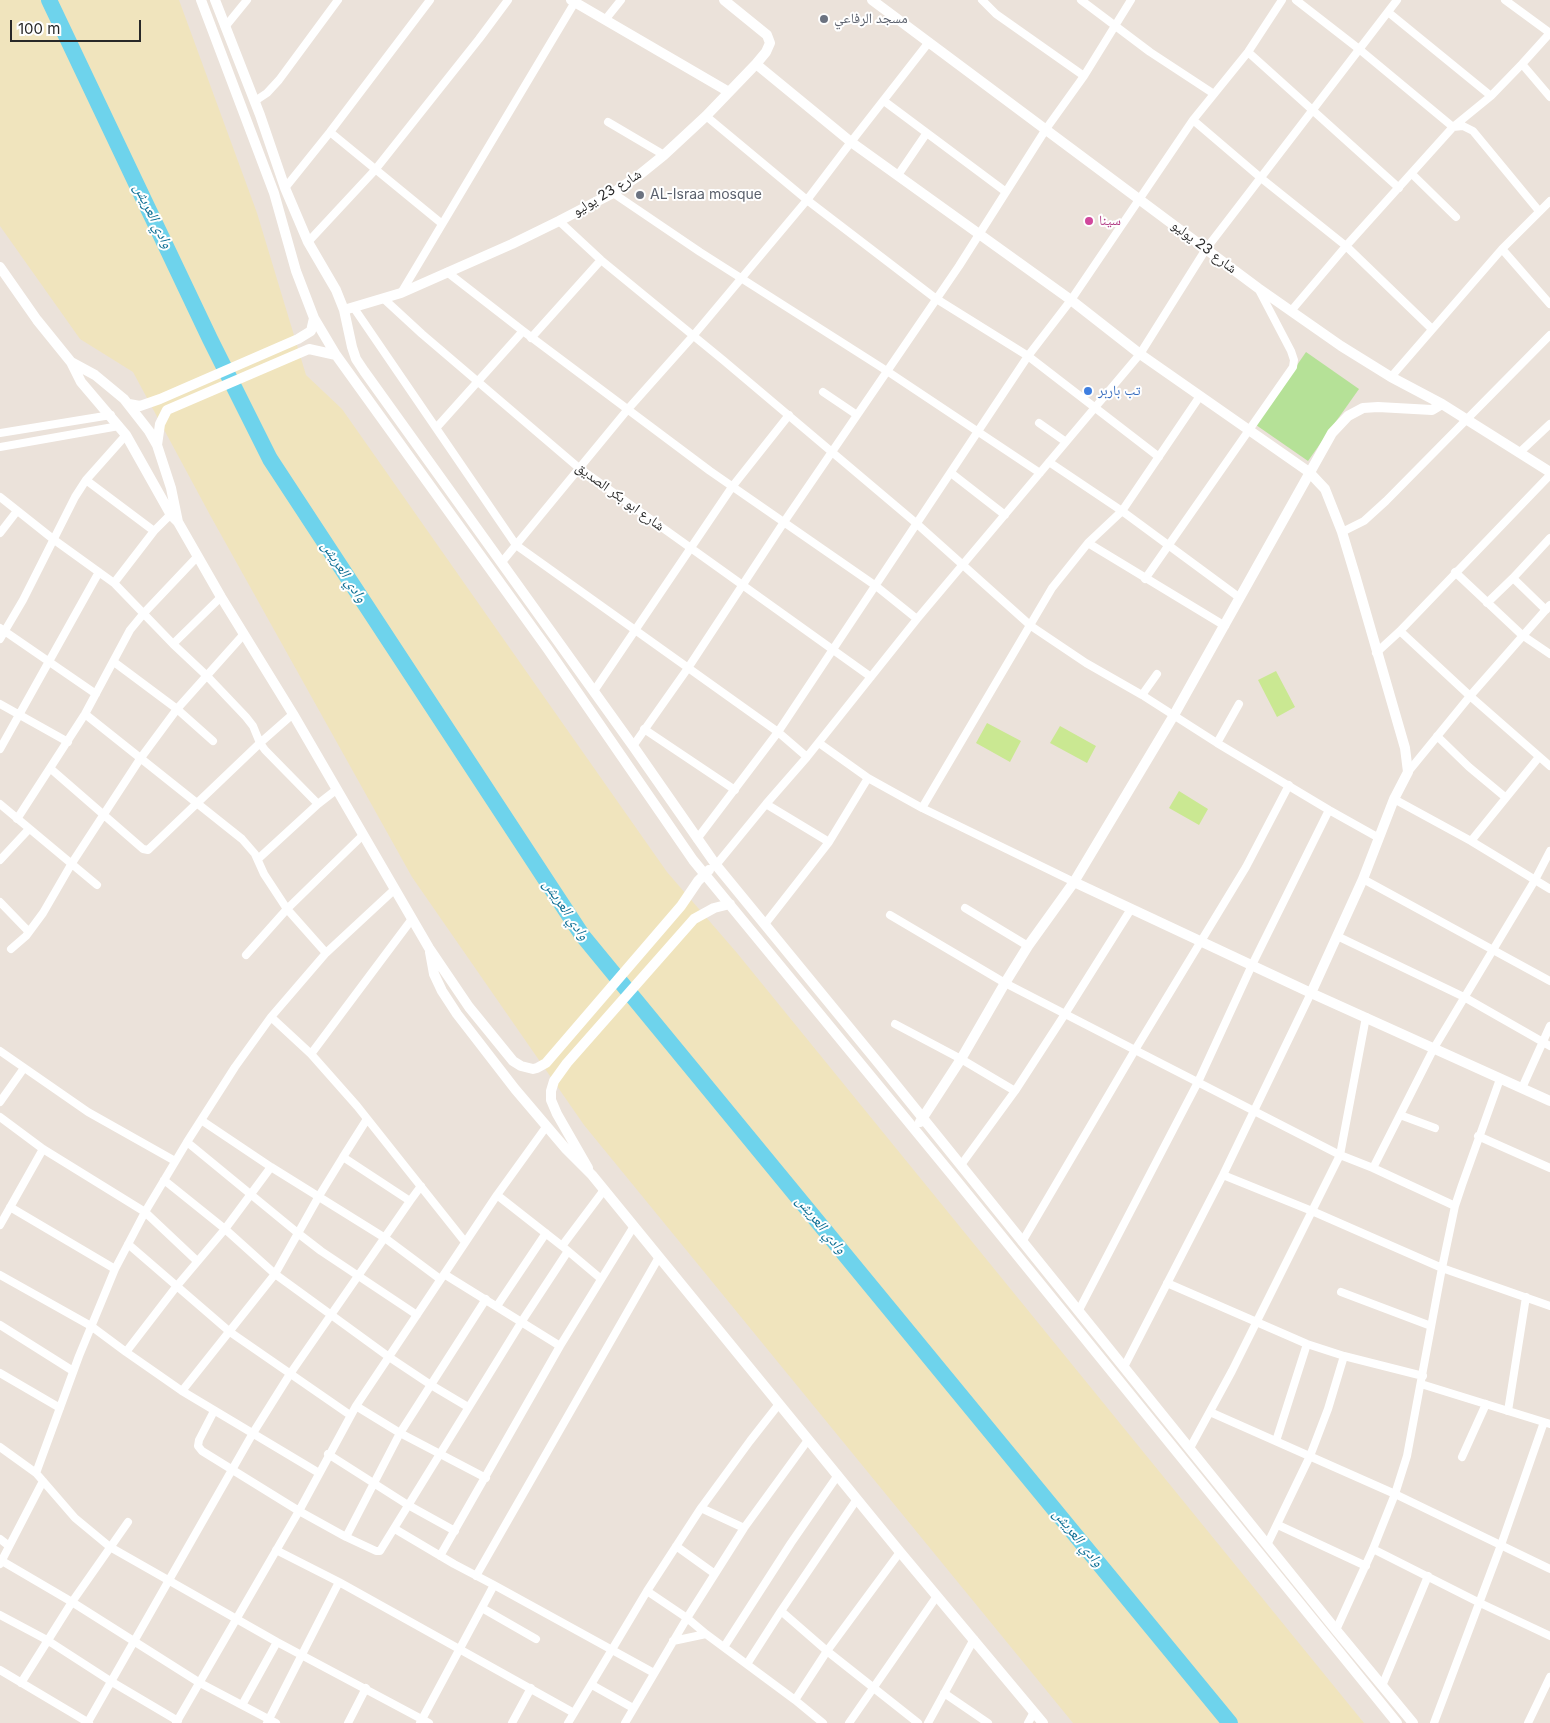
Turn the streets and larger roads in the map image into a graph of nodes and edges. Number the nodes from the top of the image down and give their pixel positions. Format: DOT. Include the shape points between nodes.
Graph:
graph roads {
  1 [pos="201,0"];
  2 [pos="215,0"];
  3 [pos="246,0"];
  4 [pos="338,0"];
  5 [pos="430,0"];
  6 [pos="508,0"];
  7 [pos="621,0"];
  8 [pos="724,0"];
  9 [pos="872,0"];
  10 [pos="982,0"];
  11 [pos="1081,0"];
  12 [pos="1130,0"];
  13 [pos="1282,0"];
  14 [pos="1296,0"];
  15 [pos="1397,0"];
  16 [pos="573,1"];
  17 [pos="1508,1"];
  18 [pos="1388,12"];
  19 [pos="605,20"];
  20 [pos="1114,26"];
  21 [pos="224,27"];
  22 [pos="1550,33"];
  23 [pos="929,42"];
  24 [pos="1359,49"];
  25 [pos="1248,52"];
  26 [pos="756,64"];
  27 [pos="1522,64"];
  28 [pos="1084,76"];
  29 [pos="729,92"];
  30 [pos="1214,94"];
  31 [pos="1491,96"];
  32 [pos="1550,97"];
  33 [pos="255,101"];
  34 [pos="884,101"];
  35 [pos="1314,110"];
  36 [pos="260,115"];
  37 [pos="706,116"];
  38 [pos="246,118"];
  39 [pos="1193,120"];
  40 [pos="608,122"];
  41 [pos="1453,128"];
  42 [pos="1046,129"];
  43 [pos="330,132"];
  44 [pos="926,134"];
  45 [pos="851,142"];
  46 [pos="664,155"];
  47 [pos="375,170"];
  48 [pos="1412,174"];
  49 [pos="898,175"];
  50 [pos="1261,178"];
  51 [pos="285,188"];
  52 [pos="1399,188"];
  53 [pos="1006,192"];
  54 [pos="613,193"];
  55 [pos="807,200"];
  56 [pos="1140,200"];
  57 [pos="1550,201"];
  58 [pos="1539,211"];
  59 [pos="1456,216"];
  60 [pos="559,221"];
  61 [pos="441,223"];
  62 [pos="303,231"];
  63 [pos="980,233"];
  64 [pos="287,239"];
  65 [pos="308,242"];
  66 [pos="1346,246"];
  67 [pos="1206,249"];
  68 [pos="1502,249"];
  69 [pos="601,260"];
  70 [pos="0,267"];
  71 [pos="447,272"];
  72 [pos="741,279"];
  73 [pos="1258,288"];
  74 [pos="401,293"];
  75 [pos="935,298"];
  76 [pos="384,299"];
  77 [pos="1071,300"];
  78 [pos="1550,304"];
  79 [pos="350,309"];
  80 [pos="1291,311"];
  81 [pos="314,318"];
  82 [pos="1432,329"];
  83 [pos="523,331"];
  84 [pos="1550,335"];
  85 [pos="693,336"];
  86 [pos="531,338"];
  87 [pos="1140,354"];
  88 [pos="336,355"];
  89 [pos="1028,356"];
  90 [pos="71,362"];
  91 [pos="887,371"];
  92 [pos="1391,377"];
  93 [pos="478,382"];
  94 [pos="823,392"];
  95 [pos="1200,396"];
  96 [pos="129,404"];
  97 [pos="1442,404"];
  98 [pos="628,409"];
  99 [pos="1095,409"];
  100 [pos="111,415"];
  101 [pos="789,415"];
  102 [pos="857,415"];
  103 [pos="1466,420"];
  104 [pos="1039,423"];
  105 [pos="1550,424"];
  106 [pos="120,426"];
  107 [pos="437,427"];
  108 [pos="1249,430"];
  109 [pos="979,431"];
  110 [pos="0,433"];
  111 [pos="126,435"];
  112 [pos="1066,442"];
  113 [pos="157,446"];
  114 [pos="0,447"];
  115 [pos="832,452"];
  116 [pos="1519,453"];
  117 [pos="1158,457"];
  118 [pos="1049,462"];
  119 [pos="579,468"];
  120 [pos="951,472"];
  121 [pos="1310,472"];
  122 [pos="1040,473"];
  123 [pos="1550,474"];
  124 [pos="86,480"];
  125 [pos="732,487"];
  126 [pos="0,498"];
  127 [pos="17,511"];
  128 [pos="1122,511"];
  129 [pos="1005,515"];
  130 [pos="175,516"];
  131 [pos="784,522"];
  132 [pos="916,523"];
  133 [pos="154,531"];
  134 [pos="1342,532"];
  135 [pos="0,533"];
  136 [pos="1550,538"];
  137 [pos="53,539"];
  138 [pos="1088,543"];
  139 [pos="516,545"];
  140 [pos="1169,545"];
  141 [pos="691,547"];
  142 [pos="197,557"];
  143 [pos="502,562"];
  144 [pos="963,564"];
  145 [pos="99,572"];
  146 [pos="1455,572"];
  147 [pos="1513,578"];
  148 [pos="1145,579"];
  149 [pos="114,583"];
  150 [pos="742,586"];
  151 [pos="876,586"];
  152 [pos="221,597"];
  153 [pos="1240,598"];
  154 [pos="1487,602"];
  155 [pos="1548,608"];
  156 [pos="144,612"];
  157 [pos="917,619"];
  158 [pos="1031,626"];
  159 [pos="1225,626"];
  160 [pos="635,629"];
  161 [pos="1400,631"];
  162 [pos="2,633"];
  163 [pos="244,634"];
  164 [pos="1522,635"];
  165 [pos="173,644"];
  166 [pos="834,650"];
  167 [pos="1376,653"];
  168 [pos="1550,654"];
  169 [pos="48,661"];
  170 [pos="114,662"];
  171 [pos="688,668"];
  172 [pos="1156,674"];
  173 [pos="207,676"];
  174 [pos="870,678"];
  175 [pos="594,691"];
  176 [pos="96,694"];
  177 [pos="1142,695"];
  178 [pos="1470,696"];
  179 [pos="0,704"];
  180 [pos="1239,704"];
  181 [pos="177,710"];
  182 [pos="85,714"];
  183 [pos="293,714"];
  184 [pos="1174,715"];
  185 [pos="20,716"];
  186 [pos="644,730"];
  187 [pos="778,732"];
  188 [pos="1437,736"];
  189 [pos="213,740"];
  190 [pos="68,742"];
  191 [pos="260,743"];
  192 [pos="819,743"];
  193 [pos="1217,743"];
  194 [pos="633,746"];
  195 [pos="0,749"];
  196 [pos="807,757"];
  197 [pos="1539,757"];
  198 [pos="140,759"];
  199 [pos="1550,766"];
  200 [pos="51,769"];
  201 [pos="1408,772"];
  202 [pos="868,778"];
  203 [pos="1289,785"];
  204 [pos="336,790"];
  205 [pos="735,790"];
  206 [pos="1505,797"];
  207 [pos="1394,799"];
  208 [pos="197,802"];
  209 [pos="0,804"];
  210 [pos="318,804"];
  211 [pos="766,804"];
  212 [pos="922,808"];
  213 [pos="1329,810"];
  214 [pos="104,814"];
  215 [pos="17,819"];
  216 [pos="29,828"];
  217 [pos="364,835"];
  218 [pos="1379,838"];
  219 [pos="697,839"];
  220 [pos="1471,841"];
  221 [pos="829,842"];
  222 [pos="1550,851"];
  223 [pos="258,859"];
  224 [pos="0,860"];
  225 [pos="72,863"];
  226 [pos="716,865"];
  227 [pos="705,874"];
  228 [pos="1362,879"];
  229 [pos="1535,880"];
  230 [pos="1074,882"];
  231 [pos="97,885"];
  232 [pos="395,889"];
  233 [pos="1550,890"];
  234 [pos="0,902"];
  235 [pos="730,904"];
  236 [pos="965,908"];
  237 [pos="287,909"];
  238 [pos="1131,909"];
  239 [pos="890,915"];
  240 [pos="412,918"];
  241 [pos="765,924"];
  242 [pos="30,932"];
  243 [pos="1337,936"];
  244 [pos="1201,941"];
  245 [pos="1028,946"];
  246 [pos="429,948"];
  247 [pos="11,949"];
  248 [pos="1493,949"];
  249 [pos="326,953"];
  250 [pos="246,955"];
  251 [pos="1252,965"];
  252 [pos="1550,982"];
  253 [pos="1005,983"];
  254 [pos="1311,993"];
  255 [pos="1464,997"];
  256 [pos="1065,1014"];
  257 [pos="1366,1016"];
  258 [pos="271,1017"];
  259 [pos="895,1024"];
  260 [pos="1550,1026"];
  261 [pos="1542,1042"];
  262 [pos="1550,1046"];
  263 [pos="1434,1048"];
  264 [pos="1135,1050"];
  265 [pos="0,1051"];
  266 [pos="311,1054"];
  267 [pos="961,1059"];
  268 [pos="24,1068"];
  269 [pos="1500,1079"];
  270 [pos="1198,1082"];
  271 [pos="1522,1088"];
  272 [pos="1015,1091"];
  273 [pos="1550,1101"];
  274 [pos="0,1102"];
  275 [pos="1253,1110"];
  276 [pos="1400,1115"];
  277 [pos="0,1117"];
  278 [pos="923,1118"];
  279 [pos="367,1119"];
  280 [pos="201,1120"];
  281 [pos="546,1127"];
  282 [pos="1435,1128"];
  283 [pos="914,1129"];
  284 [pos="1478,1136"];
  285 [pos="187,1142"];
  286 [pos="43,1149"];
  287 [pos="1340,1154"];
  288 [pos="343,1157"];
  289 [pos="175,1161"];
  290 [pos="961,1165"];
  291 [pos="271,1167"];
  292 [pos="1373,1168"];
  293 [pos="1550,1168"];
  294 [pos="1223,1175"];
  295 [pos="592,1176"];
  296 [pos="164,1180"];
  297 [pos="421,1186"];
  298 [pos="604,1190"];
  299 [pos="251,1195"];
  300 [pos="497,1195"];
  301 [pos="319,1196"];
  302 [pos="410,1201"];
  303 [pos="10,1206"];
  304 [pos="1455,1206"];
  305 [pos="1312,1211"];
  306 [pos="145,1212"];
  307 [pos="0,1225"];
  308 [pos="634,1226"];
  309 [pos="225,1229"];
  310 [pos="546,1233"];
  311 [pos="298,1234"];
  312 [pos="385,1238"];
  313 [pos="465,1242"];
  314 [pos="1022,1242"];
  315 [pos="128,1244"];
  316 [pos="565,1249"];
  317 [pos="659,1257"];
  318 [pos="197,1261"];
  319 [pos="1442,1268"];
  320 [pos="115,1269"];
  321 [pos="276,1274"];
  322 [pos="0,1275"];
  323 [pos="358,1276"];
  324 [pos="442,1276"];
  325 [pos="600,1278"];
  326 [pos="1167,1283"];
  327 [pos="176,1287"];
  328 [pos="1341,1292"];
  329 [pos="1526,1297"];
  330 [pos="486,1299"];
  331 [pos="497,1306"];
  332 [pos="1550,1306"];
  333 [pos="1079,1310"];
  334 [pos="333,1315"];
  335 [pos="417,1315"];
  336 [pos="522,1321"];
  337 [pos="1255,1322"];
  338 [pos="0,1325"];
  339 [pos="90,1326"];
  340 [pos="1431,1326"];
  341 [pos="230,1332"];
  342 [pos="1307,1344"];
  343 [pos="560,1346"];
  344 [pos="126,1352"];
  345 [pos="389,1356"];
  346 [pos="1344,1356"];
  347 [pos="1124,1366"];
  348 [pos="73,1371"];
  349 [pos="0,1373"];
  350 [pos="290,1374"];
  351 [pos="1422,1380"];
  352 [pos="431,1385"];
  353 [pos="182,1391"];
  354 [pos="779,1404"];
  355 [pos="1486,1404"];
  356 [pos="356,1406"];
  357 [pos="468,1407"];
  358 [pos="60,1408"];
  359 [pos="214,1411"];
  360 [pos="1508,1411"];
  361 [pos="1210,1412"];
  362 [pos="350,1415"];
  363 [pos="1547,1423"];
  364 [pos="254,1433"];
  365 [pos="400,1433"];
  366 [pos="808,1440"];
  367 [pos="1276,1441"];
  368 [pos="0,1447"];
  369 [pos="1190,1448"];
  370 [pos="440,1453"];
  371 [pos="328,1454"];
  372 [pos="1310,1456"];
  373 [pos="1462,1457"];
  374 [pos="233,1470"];
  375 [pos="36,1473"];
  376 [pos="318,1473"];
  377 [pos="838,1476"];
  378 [pos="486,1478"];
  379 [pos="44,1481"];
  380 [pos="373,1483"];
  381 [pos="1395,1494"];
  382 [pos="857,1500"];
  383 [pos="408,1505"];
  384 [pos="701,1508"];
  385 [pos="299,1511"];
  386 [pos="128,1522"];
  387 [pos="1278,1525"];
  388 [pos="744,1528"];
  389 [pos="394,1529"];
  390 [pos="455,1530"];
  391 [pos="346,1537"];
  392 [pos="0,1539"];
  393 [pos="1267,1545"];
  394 [pos="1501,1545"];
  395 [pos="9,1546"];
  396 [pos="676,1546"];
  397 [pos="110,1547"];
  398 [pos="1373,1549"];
  399 [pos="276,1550"];
  400 [pos="900,1552"];
  401 [pos="440,1556"];
  402 [pos="1,1563"];
  403 [pos="1366,1566"];
  404 [pos="1550,1569"];
  405 [pos="715,1574"];
  406 [pos="476,1576"];
  407 [pos="1428,1576"];
  408 [pos="169,1581"];
  409 [pos="339,1582"];
  410 [pos="494,1584"];
  411 [pos="647,1591"];
  412 [pos="937,1596"];
  413 [pos="72,1602"];
  414 [pos="1480,1603"];
  415 [pos="482,1608"];
  416 [pos="781,1611"];
  417 [pos="0,1615"];
  418 [pos="687,1618"];
  419 [pos="236,1619"];
  420 [pos="1336,1630"];
  421 [pos="706,1634"];
  422 [pos="1550,1636"];
  423 [pos="536,1639"];
  424 [pos="974,1639"];
  425 [pos="47,1640"];
  426 [pos="673,1641"];
  427 [pos="135,1642"];
  428 [pos="277,1642"];
  429 [pos="724,1647"];
  430 [pos="461,1648"];
  431 [pos="612,1649"];
  432 [pos="827,1651"];
  433 [pos="302,1655"];
  434 [pos="747,1664"];
  435 [pos="0,1670"];
  436 [pos="654,1673"];
  437 [pos="1550,1677"];
  438 [pos="112,1682"];
  439 [pos="200,1683"];
  440 [pos="21,1684"];
  441 [pos="592,1685"];
  442 [pos="1382,1686"];
  443 [pos="366,1688"];
  444 [pos="531,1688"];
  445 [pos="872,1688"];
  446 [pos="944,1693"];
  447 [pos="795,1700"];
  448 [pos="242,1705"];
  449 [pos="633,1708"];
  450 [pos="1034,1712"];
  451 [pos="574,1713"];
  452 [pos="177,1722"];
  453 [pos="270,1722"];
  454 [pos="423,1722"];
  455 [pos="88,1723"];
  456 [pos="348,1723"];
  457 [pos="512,1723"];
  458 [pos="568,1723"];
  459 [pos="625,1723"];
  460 [pos="823,1723"];
  461 [pos="849,1723"];
  462 [pos="918,1723"];
  463 [pos="928,1723"];
  464 [pos="988,1723"];
  465 [pos="1028,1723"];
  466 [pos="1043,1723"];
  467 [pos="1397,1723"];
  468 [pos="1413,1723"];
  469 [pos="1434,1723"];
  470 [pos="1528,1723"];
  1 -- 38 [label="street"];
  2 -- 21 [label="street"];
  3 -- 21 [label="street"];
  4 -- 33 [label="street" via="279,80"];
  5 -- 43 [label="street"];
  6 -- 47 [label="street"];
  7 -- 19 [label="street"];
  8 -- 26 [label="street, شارع 23 يوليو" via="766,35 770,43"];
  9 -- 23 [label="street, شارع 23 يوليو"];
  10 -- 28 [label="street" via="996,14"];
  11 -- 20 [label="street"];
  12 -- 20 [label="street"];
  13 -- 25 [label="street"];
  14 -- 24 [label="street"];
  15 -- 18 [label="street"];
  16 -- 19 [label="street"];
  16 -- 61 [label="street"];
  17 -- 22 [label="street"];
  18 -- 24 [label="street"];
  18 -- 31 [label="street"];
  19 -- 29 [label="street"];
  20 -- 28 [label="street"];
  20 -- 30 [label="street"];
  21 -- 33 [label="street"];
  22 -- 27 [label="street"];
  23 -- 34 [label="street"];
  23 -- 42 [label="street, شارع 23 يوليو"];
  24 -- 35 [label="street"];
  24 -- 41 [label="street"];
  25 -- 30 [label="street"];
  25 -- 35 [label="street"];
  26 -- 29 [label="street, شارع 23 يوليو"];
  26 -- 45 [label="street"];
  27 -- 31 [label="street"];
  27 -- 32 [label="street"];
  28 -- 42 [label="street"];
  29 -- 37 [label="street, شارع 23 يوليو"];
  30 -- 39 [label="street"];
  31 -- 41 [label="street"];
  33 -- 36 [label="street"];
  34 -- 44 [label="street"];
  34 -- 45 [label="street"];
  35 -- 50 [label="street"];
  35 -- 52 [label="street"];
  36 -- 38 [label="street"];
  36 -- 51 [label="street"];
  37 -- 46 [label="street, شارع 23 يوليو"];
  37 -- 55 [label="street"];
  38 -- 64 [label="street"];
  39 -- 50 [label="street"];
  39 -- 56 [label="street"];
  40 -- 46 [label="street"];
  41 -- 48 [label="street"];
  41 -- 58 [label="street" via="1463,126 1473,131"];
  42 -- 53 [label="street"];
  42 -- 56 [label="street, شارع 23 يوليو"];
  43 -- 47 [label="street"];
  43 -- 51 [label="street"];
  44 -- 49 [label="street"];
  44 -- 53 [label="street"];
  45 -- 49 [label="street"];
  45 -- 55 [label="street"];
  46 -- 54 [label="street, شارع 23 يوليو"];
  47 -- 61 [label="street"];
  47 -- 65 [label="street"];
  48 -- 52 [label="street"];
  48 -- 59 [label="street"];
  49 -- 63 [label="street"];
  50 -- 66 [label="street"];
  50 -- 67 [label="street"];
  51 -- 62 [label="street"];
  52 -- 66 [label="street"];
  53 -- 63 [label="street"];
  54 -- 60 [label="street, شارع 23 يوليو"];
  54 -- 72 [label="street"];
  55 -- 72 [label="street"];
  55 -- 75 [label="street"];
  56 -- 67 [label="street, شارع 23 يوليو"];
  56 -- 77 [label="street"];
  57 -- 58 [label="street"];
  58 -- 68 [label="street"];
  60 -- 69 [label="street"];
  60 -- 71 [label="street, شارع 23 يوليو"];
  61 -- 74 [label="street"];
  62 -- 64 [label="street"];
  62 -- 65 [label="street"];
  63 -- 75 [label="street"];
  63 -- 77 [label="street"];
  64 -- 81 [label="street"];
  65 -- 79 [label="street"];
  66 -- 80 [label="street"];
  66 -- 82 [label="street"];
  67 -- 73 [label="street, شارع 23 يوليو"];
  67 -- 87 [label="street"];
  68 -- 78 [label="street"];
  68 -- 82 [label="street"];
  69 -- 85 [label="street"];
  69 -- 86 [label="street"];
  70 -- 90 [label="street"];
  71 -- 74 [label="street, شارع 23 يوليو"];
  71 -- 83 [label="street"];
  72 -- 85 [label="street"];
  72 -- 91 [label="street"];
  73 -- 80 [label="street, شارع 23 يوليو"];
  73 -- 108 [label="street" via="1294,360 1289,374"];
  74 -- 76 [label="street, شارع 23 يوليو"];
  75 -- 89 [label="street"];
  75 -- 91 [label="street"];
  76 -- 79 [label="street, شارع 23 يوليو"];
  76 -- 93 [label="street, شارع ابو بكر الصديق"];
  77 -- 87 [label="street"];
  77 -- 89 [label="street"];
  79 -- 107 [label="street"];
  79 -- 143 [label="street" via="352,347 356,359"];
  80 -- 92 [label="street, شارع 23 يوليو"];
  81 -- 88 [label="street"];
  81 -- 96 [label="street" via="311,331 295,341 160,399 140,406"];
  82 -- 92 [label="street"];
  83 -- 86 [label="street"];
  83 -- 93 [label="street"];
  84 -- 103 [label="street"];
  85 -- 98 [label="street"];
  85 -- 101 [label="street"];
  86 -- 98 [label="street"];
  87 -- 95 [label="street"];
  87 -- 99 [label="street"];
  88 -- 113 [label="street" via="309,349 167,410 160,424"];
  88 -- 227 [label="street"];
  89 -- 99 [label="street"];
  89 -- 109 [label="street"];
  90 -- 96 [label="street" via="96,376"];
  90 -- 100 [label="street" via="81,382"];
  91 -- 102 [label="street"];
  91 -- 109 [label="street"];
  92 -- 97 [label="street, شارع 23 يوليو"];
  93 -- 107 [label="street"];
  93 -- 119 [label="street, شارع ابو بكر الصديق"];
  94 -- 102 [label="street"];
  95 -- 108 [label="street"];
  95 -- 117 [label="street"];
  96 -- 113 [label="street"];
  97 -- 103 [label="street, شارع 23 يوليو"];
  97 -- 121 [label="street" via="1432,410 1370,407 1355,412 1332,433"];
  98 -- 119 [label="street"];
  98 -- 125 [label="street"];
  99 -- 112 [label="street"];
  99 -- 117 [label="street"];
  100 -- 106 [label="street"];
  100 -- 110 [label="street"];
  101 -- 115 [label="street"];
  101 -- 125 [label="street"];
  102 -- 115 [label="street"];
  103 -- 116 [label="street, شارع 23 يوليو"];
  103 -- 134 [label="street" via="1364,521"];
  104 -- 112 [label="street"];
  105 -- 116 [label="street"];
  106 -- 111 [label="street"];
  106 -- 114 [label="street"];
  107 -- 139 [label="street"];
  108 -- 121 [label="street"];
  108 -- 140 [label="street"];
  109 -- 120 [label="street"];
  109 -- 122 [label="street"];
  111 -- 124 [label="street"];
  111 -- 130 [label="street"];
  112 -- 118 [label="street"];
  113 -- 130 [label="street" via="171,488"];
  115 -- 131 [label="street"];
  115 -- 132 [label="street"];
  116 -- 123 [label="street, شارع 23 يوليو"];
  117 -- 128 [label="street"];
  118 -- 122 [label="street"];
  118 -- 128 [label="street"];
  119 -- 139 [label="street"];
  119 -- 141 [label="street, شارع ابو بكر الصديق"];
  120 -- 129 [label="street"];
  120 -- 132 [label="street"];
  121 -- 134 [label="street" via="1325,489"];
  121 -- 153 [label="street"];
  122 -- 129 [label="street"];
  123 -- 146 [label="street"];
  124 -- 133 [label="street"];
  124 -- 137 [label="street"];
  125 -- 131 [label="street"];
  125 -- 141 [label="street"];
  126 -- 127 [label="street"];
  127 -- 135 [label="street"];
  127 -- 137 [label="street"];
  128 -- 138 [label="street"];
  128 -- 140 [label="street"];
  129 -- 144 [label="street"];
  130 -- 133 [label="street"];
  130 -- 142 [label="street"];
  131 -- 150 [label="street"];
  131 -- 151 [label="street"];
  132 -- 144 [label="street"];
  132 -- 151 [label="street"];
  133 -- 149 [label="street"];
  134 -- 167 [label="street"];
  136 -- 147 [label="street"];
  137 -- 145 [label="street"];
  137 -- 162 [label="street" via="23,600"];
  138 -- 148 [label="street"];
  138 -- 158 [label="street" via="1052,588"];
  139 -- 143 [label="street"];
  139 -- 160 [label="street"];
  140 -- 148 [label="street"];
  140 -- 153 [label="street"];
  141 -- 150 [label="street, شارع ابو بكر الصديق"];
  141 -- 160 [label="street"];
  142 -- 152 [label="street"];
  142 -- 156 [label="street"];
  143 -- 175 [label="street"];
  144 -- 157 [label="street"];
  144 -- 158 [label="street"];
  145 -- 149 [label="street"];
  145 -- 169 [label="street"];
  146 -- 154 [label="street"];
  146 -- 161 [label="street"];
  147 -- 154 [label="street"];
  147 -- 155 [label="street"];
  148 -- 159 [label="street"];
  149 -- 156 [label="street"];
  150 -- 166 [label="street, شارع ابو بكر الصديق"];
  150 -- 171 [label="street"];
  151 -- 157 [label="street"];
  151 -- 166 [label="street"];
  152 -- 163 [label="street"];
  152 -- 165 [label="street"];
  153 -- 159 [label="street"];
  154 -- 164 [label="street"];
  155 -- 164 [label="street"];
  156 -- 165 [label="street"];
  156 -- 170 [label="street" via="130,630"];
  157 -- 174 [label="street"];
  158 -- 177 [label="street"];
  158 -- 212 [label="street"];
  159 -- 184 [label="street"];
  160 -- 171 [label="street"];
  160 -- 175 [label="street"];
  161 -- 167 [label="street"];
  161 -- 178 [label="street"];
  162 -- 169 [label="street"];
  163 -- 173 [label="street"];
  163 -- 183 [label="street"];
  164 -- 168 [label="street"];
  164 -- 178 [label="street"];
  165 -- 173 [label="street"];
  166 -- 174 [label="street, شارع ابو بكر الصديق"];
  166 -- 187 [label="street"];
  167 -- 201 [label="street" via="1405,748"];
  169 -- 176 [label="street"];
  169 -- 185 [label="street"];
  170 -- 176 [label="street"];
  170 -- 181 [label="street"];
  171 -- 186 [label="street"];
  171 -- 187 [label="street"];
  172 -- 177 [label="street"];
  173 -- 181 [label="street"];
  173 -- 191 [label="street" via="250,722"];
  174 -- 192 [label="street"];
  175 -- 194 [label="street"];
  176 -- 182 [label="street"];
  177 -- 184 [label="street"];
  178 -- 188 [label="street"];
  178 -- 197 [label="street"];
  179 -- 185 [label="street"];
  180 -- 193 [label="street"];
  181 -- 189 [label="street"];
  181 -- 198 [label="street"];
  182 -- 190 [label="street"];
  182 -- 198 [label="street"];
  183 -- 191 [label="street"];
  183 -- 204 [label="street"];
  184 -- 193 [label="street"];
  184 -- 230 [label="street"];
  185 -- 190 [label="street"];
  185 -- 195 [label="street"];
  186 -- 194 [label="street"];
  186 -- 205 [label="street"];
  187 -- 196 [label="street"];
  187 -- 205 [label="street"];
  188 -- 201 [label="street"];
  188 -- 206 [label="street"];
  190 -- 200 [label="street"];
  191 -- 208 [label="street"];
  191 -- 210 [label="street"];
  192 -- 196 [label="street"];
  192 -- 202 [label="street"];
  193 -- 203 [label="street"];
  194 -- 219 [label="street"];
  196 -- 211 [label="street"];
  197 -- 199 [label="street"];
  197 -- 206 [label="street"];
  198 -- 208 [label="street"];
  198 -- 214 [label="street"];
  200 -- 214 [label="street"];
  200 -- 215 [label="street"];
  201 -- 207 [label="street"];
  202 -- 212 [label="street"];
  202 -- 221 [label="street"];
  203 -- 213 [label="street"];
  203 -- 244 [label="street" via="1246,867"];
  204 -- 210 [label="street"];
  204 -- 217 [label="street"];
  205 -- 219 [label="street"];
  206 -- 220 [label="street"];
  207 -- 218 [label="street"];
  207 -- 220 [label="street"];
  208 -- 214 [label="street" via="148,850"];
  208 -- 223 [label="street" via="242,839"];
  209 -- 215 [label="street"];
  210 -- 223 [label="street"];
  211 -- 221 [label="street"];
  211 -- 226 [label="street"];
  212 -- 230 [label="street"];
  213 -- 218 [label="street"];
  213 -- 251 [label="street"];
  214 -- 225 [label="street"];
  215 -- 216 [label="street"];
  216 -- 224 [label="street"];
  216 -- 225 [label="street"];
  217 -- 232 [label="street"];
  217 -- 237 [label="street"];
  218 -- 228 [label="street"];
  219 -- 226 [label="street"];
  220 -- 229 [label="street"];
  221 -- 241 [label="street"];
  222 -- 229 [label="street"];
  223 -- 237 [label="street"];
  225 -- 231 [label="street"];
  225 -- 242 [label="street"];
  226 -- 227 [label="street"];
  226 -- 241 [label="street"];
  227 -- 235 [label="street"];
  227 -- 246 [label="street" via="556,1052 537,1068 521,1066 513,1061 473,1014"];
  228 -- 243 [label="street"];
  228 -- 248 [label="street"];
  229 -- 233 [label="street"];
  229 -- 248 [label="street"];
  230 -- 238 [label="street"];
  230 -- 245 [label="street"];
  232 -- 240 [label="street"];
  232 -- 249 [label="street"];
  234 -- 242 [label="street"];
  235 -- 283 [label="street"];
  235 -- 295 [label="street" via="694,918 554,1081 551,1100"];
  236 -- 245 [label="street"];
  237 -- 249 [label="street"];
  237 -- 250 [label="street"];
  238 -- 244 [label="street"];
  238 -- 256 [label="street"];
  239 -- 253 [label="street"];
  240 -- 246 [label="street"];
  240 -- 266 [label="street"];
  241 -- 278 [label="street"];
  242 -- 247 [label="street"];
  243 -- 254 [label="street"];
  243 -- 255 [label="street"];
  244 -- 251 [label="street"];
  244 -- 264 [label="street"];
  245 -- 253 [label="street"];
  246 -- 281 [label="street" via="434,974 457,1014"];
  248 -- 252 [label="street"];
  248 -- 255 [label="street"];
  249 -- 258 [label="street"];
  251 -- 254 [label="street"];
  251 -- 270 [label="street"];
  253 -- 256 [label="street"];
  253 -- 267 [label="street"];
  254 -- 257 [label="street"];
  254 -- 275 [label="street"];
  255 -- 261 [label="street"];
  255 -- 263 [label="street"];
  256 -- 264 [label="street"];
  256 -- 272 [label="street"];
  257 -- 263 [label="street"];
  257 -- 287 [label="street"];
  258 -- 266 [label="street"];
  258 -- 280 [label="street"];
  259 -- 267 [label="street"];
  260 -- 261 [label="street"];
  261 -- 262 [label="street"];
  261 -- 271 [label="street"];
  263 -- 269 [label="street"];
  263 -- 276 [label="street"];
  264 -- 270 [label="street"];
  264 -- 314 [label="street"];
  265 -- 268 [label="street"];
  266 -- 279 [label="street"];
  267 -- 272 [label="street"];
  267 -- 278 [label="street"];
  268 -- 274 [label="street"];
  268 -- 289 [label="street" via="88,1112"];
  269 -- 271 [label="street"];
  269 -- 284 [label="street"];
  270 -- 275 [label="street"];
  270 -- 333 [label="street"];
  271 -- 273 [label="street"];
  272 -- 290 [label="street"];
  275 -- 287 [label="street"];
  275 -- 294 [label="street"];
  276 -- 282 [label="street"];
  276 -- 292 [label="street"];
  277 -- 286 [label="street"];
  278 -- 283 [label="street"];
  278 -- 290 [label="street"];
  279 -- 288 [label="street"];
  279 -- 297 [label="street"];
  280 -- 285 [label="street"];
  280 -- 291 [label="street"];
  281 -- 295 [label="street"];
  281 -- 300 [label="street"];
  283 -- 467 [label="street"];
  284 -- 293 [label="street"];
  284 -- 304 [label="street"];
  285 -- 289 [label="street"];
  285 -- 299 [label="street"];
  286 -- 303 [label="street"];
  286 -- 306 [label="street"];
  287 -- 292 [label="street"];
  287 -- 305 [label="street"];
  288 -- 301 [label="street"];
  288 -- 302 [label="street"];
  289 -- 296 [label="street"];
  290 -- 314 [label="street"];
  291 -- 299 [label="street"];
  291 -- 301 [label="street"];
  292 -- 304 [label="street"];
  294 -- 305 [label="street"];
  294 -- 326 [label="street"];
  295 -- 298 [label="street"];
  296 -- 306 [label="street"];
  296 -- 309 [label="street"];
  297 -- 302 [label="street"];
  297 -- 313 [label="street"];
  298 -- 308 [label="street"];
  298 -- 316 [label="street"];
  299 -- 309 [label="street"];
  299 -- 311 [label="street"];
  300 -- 310 [label="street"];
  300 -- 313 [label="street"];
  301 -- 311 [label="street"];
  301 -- 312 [label="street"];
  302 -- 312 [label="street"];
  303 -- 307 [label="street"];
  303 -- 320 [label="street"];
  304 -- 319 [label="street"];
  305 -- 319 [label="street"];
  305 -- 337 [label="street"];
  306 -- 315 [label="street"];
  306 -- 318 [label="street"];
  308 -- 317 [label="street"];
  308 -- 325 [label="street"];
  309 -- 318 [label="street"];
  309 -- 321 [label="street"];
  310 -- 316 [label="street"];
  310 -- 331 [label="street"];
  311 -- 321 [label="street"];
  311 -- 323 [label="street"];
  312 -- 323 [label="street"];
  312 -- 324 [label="street"];
  313 -- 324 [label="street"];
  314 -- 333 [label="street"];
  315 -- 320 [label="street"];
  315 -- 327 [label="street"];
  316 -- 325 [label="street"];
  316 -- 336 [label="street"];
  317 -- 354 [label="street"];
  317 -- 406 [label="street"];
  318 -- 327 [label="street"];
  319 -- 329 [label="street"];
  319 -- 340 [label="street"];
  320 -- 339 [label="street"];
  321 -- 334 [label="street"];
  321 -- 341 [label="street"];
  322 -- 339 [label="street"];
  323 -- 334 [label="street"];
  323 -- 335 [label="street"];
  324 -- 330 [label="street"];
  324 -- 335 [label="street"];
  325 -- 343 [label="street"];
  326 -- 337 [label="street"];
  326 -- 347 [label="street"];
  327 -- 341 [label="street"];
  327 -- 344 [label="street"];
  328 -- 340 [label="street"];
  329 -- 332 [label="street"];
  329 -- 360 [label="street"];
  330 -- 331 [label="street"];
  330 -- 352 [label="street"];
  331 -- 336 [label="street"];
  333 -- 347 [label="street"];
  334 -- 345 [label="street"];
  334 -- 350 [label="street"];
  335 -- 345 [label="street"];
  336 -- 343 [label="street"];
  336 -- 357 [label="street"];
  337 -- 342 [label="street"];
  337 -- 361 [label="street"];
  338 -- 348 [label="street"];
  339 -- 344 [label="street"];
  339 -- 348 [label="street"];
  340 -- 351 [label="street"];
  341 -- 350 [label="street"];
  341 -- 353 [label="street"];
  342 -- 346 [label="street"];
  342 -- 367 [label="street"];
  343 -- 378 [label="street"];
  344 -- 353 [label="street"];
  345 -- 352 [label="street"];
  345 -- 356 [label="street"];
  346 -- 351 [label="street"];
  346 -- 372 [label="street"];
  347 -- 369 [label="street"];
  348 -- 358 [label="street"];
  349 -- 358 [label="street"];
  350 -- 362 [label="street"];
  350 -- 364 [label="street"];
  351 -- 355 [label="street"];
  351 -- 381 [label="street" via="1407,1456"];
  352 -- 357 [label="street"];
  352 -- 365 [label="street"];
  353 -- 359 [label="street"];
  354 -- 366 [label="street"];
  354 -- 384 [label="street"];
  355 -- 360 [label="street"];
  355 -- 373 [label="street"];
  356 -- 362 [label="street"];
  356 -- 365 [label="street"];
  357 -- 370 [label="street"];
  358 -- 375 [label="street"];
  359 -- 364 [label="street"];
  359 -- 374 [label="street" via="198,1446 211,1458"];
  360 -- 363 [label="street"];
  361 -- 367 [label="street"];
  361 -- 369 [label="street"];
  362 -- 371 [label="street"];
  363 -- 394 [label="street"];
  364 -- 374 [label="street"];
  364 -- 376 [label="street"];
  365 -- 370 [label="street"];
  365 -- 380 [label="street"];
  366 -- 377 [label="street"];
  366 -- 388 [label="street"];
  367 -- 372 [label="street"];
  368 -- 375 [label="street"];
  369 -- 393 [label="street"];
  370 -- 378 [label="street"];
  370 -- 383 [label="street"];
  371 -- 376 [label="street"];
  371 -- 380 [label="street"];
  372 -- 381 [label="street"];
  372 -- 387 [label="street"];
  374 -- 385 [label="street"];
  374 -- 408 [label="street"];
  375 -- 379 [label="street"];
  376 -- 385 [label="street"];
  377 -- 382 [label="street"];
  377 -- 429 [label="street"];
  378 -- 390 [label="street"];
  379 -- 395 [label="street"];
  379 -- 397 [label="street" via="75,1518"];
  380 -- 383 [label="street"];
  380 -- 391 [label="street"];
  381 -- 394 [label="street"];
  381 -- 398 [label="street"];
  382 -- 400 [label="street"];
  382 -- 416 [label="street"];
  383 -- 389 [label="street"];
  383 -- 390 [label="street"];
  384 -- 388 [label="street"];
  384 -- 396 [label="street"];
  385 -- 391 [label="street"];
  385 -- 399 [label="street"];
  386 -- 397 [label="street"];
  387 -- 393 [label="street"];
  387 -- 403 [label="street"];
  388 -- 405 [label="street"];
  389 -- 391 [label="street" via="379,1551"];
  389 -- 401 [label="street"];
  390 -- 401 [label="street"];
  392 -- 395 [label="street"];
  393 -- 420 [label="street"];
  394 -- 404 [label="street"];
  394 -- 414 [label="street"];
  395 -- 402 [label="street"];
  396 -- 405 [label="street"];
  396 -- 411 [label="street"];
  397 -- 408 [label="street"];
  397 -- 413 [label="street"];
  398 -- 403 [label="street"];
  398 -- 407 [label="street"];
  399 -- 409 [label="street"];
  399 -- 419 [label="street"];
  400 -- 412 [label="street"];
  400 -- 432 [label="street"];
  401 -- 406 [label="street"];
  402 -- 413 [label="street"];
  403 -- 420 [label="street"];
  405 -- 418 [label="street"];
  406 -- 410 [label="street"];
  407 -- 414 [label="street"];
  407 -- 442 [label="street"];
  408 -- 419 [label="street"];
  408 -- 427 [label="street"];
  409 -- 430 [label="street"];
  409 -- 433 [label="street"];
  410 -- 415 [label="street"];
  410 -- 431 [label="street"];
  411 -- 418 [label="street"];
  411 -- 431 [label="street"];
  412 -- 424 [label="street"];
  412 -- 445 [label="street"];
  413 -- 425 [label="street"];
  413 -- 427 [label="street"];
  414 -- 422 [label="street"];
  414 -- 469 [label="street"];
  415 -- 423 [label="street"];
  415 -- 430 [label="street"];
  416 -- 432 [label="street"];
  416 -- 434 [label="street"];
  417 -- 425 [label="street"];
  418 -- 421 [label="street"];
  418 -- 426 [label="street"];
  419 -- 428 [label="street"];
  419 -- 439 [label="street"];
  420 -- 442 [label="street"];
  421 -- 426 [label="street"];
  421 -- 429 [label="street"];
  424 -- 446 [label="street"];
  424 -- 450 [label="street"];
  425 -- 438 [label="street"];
  425 -- 440 [label="street"];
  426 -- 436 [label="street"];
  427 -- 438 [label="street"];
  427 -- 439 [label="street"];
  428 -- 433 [label="street"];
  428 -- 448 [label="street"];
  429 -- 434 [label="street"];
  430 -- 444 [label="street"];
  430 -- 454 [label="street"];
  431 -- 436 [label="street"];
  431 -- 441 [label="street"];
  432 -- 445 [label="street"];
  432 -- 447 [label="street"];
  433 -- 443 [label="street"];
  433 -- 453 [label="street"];
  434 -- 447 [label="street"];
  435 -- 440 [label="street"];
  436 -- 449 [label="street"];
  437 -- 470 [label="street"];
  438 -- 452 [label="street"];
  438 -- 455 [label="street"];
  439 -- 448 [label="street"];
  439 -- 452 [label="street"];
  440 -- 455 [label="street"];
  441 -- 449 [label="street"];
  441 -- 451 [label="street"];
  442 -- 468 [label="street"];
  443 -- 454 [label="street"];
  443 -- 456 [label="street"];
  444 -- 451 [label="street"];
  444 -- 457 [label="street"];
  445 -- 461 [label="street"];
  445 -- 462 [label="street"];
  446 -- 463 [label="street"];
  446 -- 464 [label="street"];
  447 -- 460 [label="street"];
  448 -- 453 [label="street"];
  449 -- 459 [label="street"];
  450 -- 465 [label="street"];
  450 -- 466 [label="street"];
  451 -- 458 [label="street"];
}
